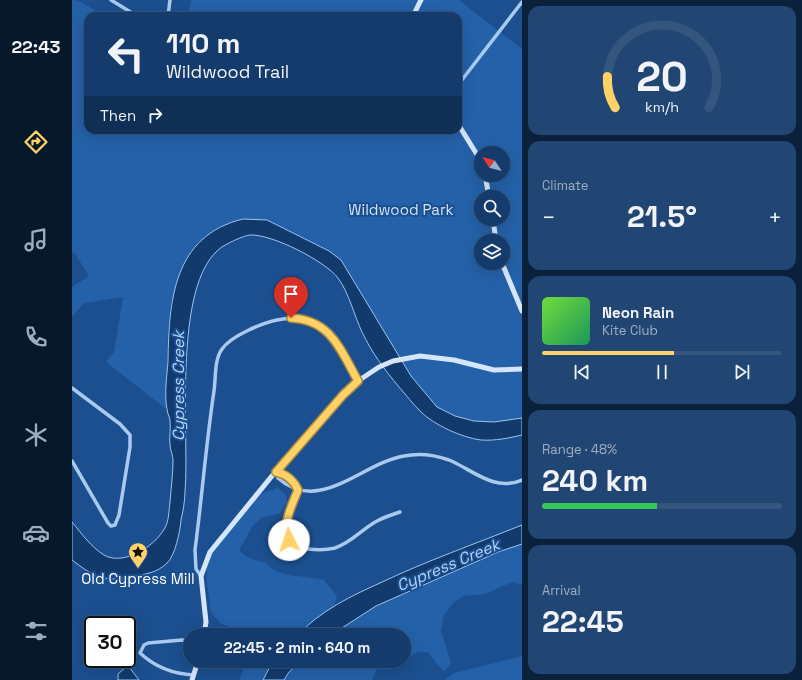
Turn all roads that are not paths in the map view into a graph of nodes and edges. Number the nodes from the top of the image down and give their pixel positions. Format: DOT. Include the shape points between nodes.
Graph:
graph roads {
  1 [pos="111,0"];
  2 [pos="170,0"];
  3 [pos="421,0"];
  4 [pos="522,2"];
  5 [pos="130,12"];
  6 [pos="168,12"];
  7 [pos="415,12"];
  8 [pos="462,80"];
  9 [pos="462,130"];
  10 [pos="474,150"];
  11 [pos="505,270"];
  12 [pos="522,311"];
  13 [pos="522,369"];
  14 [pos="358,381"];
  15 [pos="72,388"];
  16 [pos="72,461"];
  17 [pos="276,472"];
  18 [pos="522,480"];
  19 [pos="298,490"];
  20 [pos="400,512"];
  21 [pos="200,576"];
  22 [pos="204,628"];
  23 [pos="183,640"];
  24 [pos="193,677"];
  1 -- 5 [label="street"];
  2 -- 6 [label="street"];
  3 -- 7 [label="street"];
  4 -- 8 [label="street"];
  9 -- 10 [label="street"];
  11 -- 12 [label="street"];
  13 -- 14 [label="street" via="494,370 427,356 393,361"];
  14 -- 17 [label="street"];
  14 -- 21 [label="street" via="327,331 302,318 258,326 233,339 222,349 218,356 210,417 196,550 196,569"];
  15 -- 16 [label="street" via="120,424 130,435 119,515 115,525 108,524"];
  17 -- 19 [label="street" via="283,483"];
  17 -- 19 [label="street" via="282,473 294,482"];
  17 -- 21 [label="street" via="216,542 204,562"];
  18 -- 19 [label="street" via="495,483 448,460 416,455 390,460 335,487 320,491"];
  19 -- 20 [label="street" via="289,513 286,532 291,542 301,548 335,548 376,521"];
  21 -- 22 [label="street"];
  23 -- 24 [label="street" via="148,642 140,653 150,662 177,674"];
}
